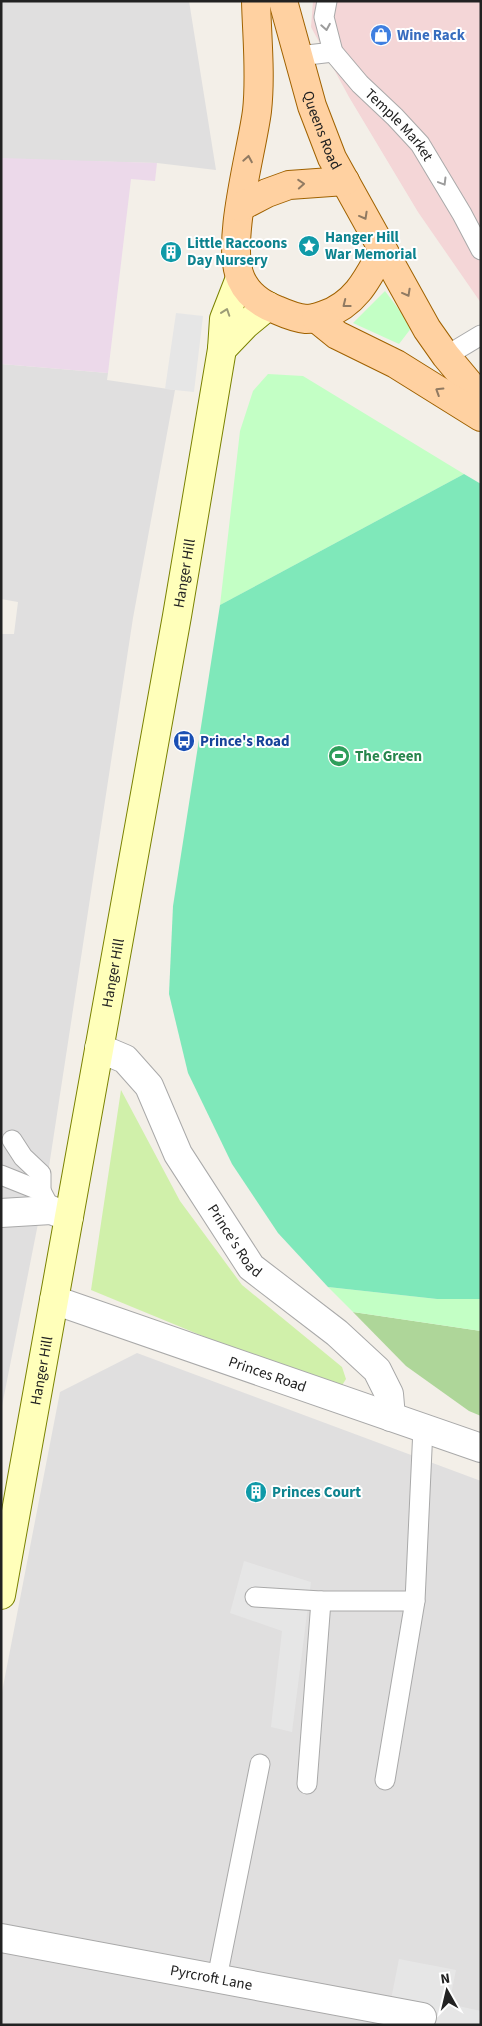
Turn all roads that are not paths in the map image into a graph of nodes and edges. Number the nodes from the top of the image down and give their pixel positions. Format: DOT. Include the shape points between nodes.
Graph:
graph roads {
  1 [pos="256,1"];
  2 [pos="283,1"];
  3 [pos="327,1"];
  4 [pos="333,52"];
  5 [pos="299,56"];
  6 [pos="345,181"];
  7 [pos="240,207"];
  8 [pos="383,250"];
  9 [pos="481,250"];
  10 [pos="240,278"];
  11 [pos="268,306"];
  12 [pos="316,318"];
  13 [pos="481,335"];
  14 [pos="222,349"];
  15 [pos="446,356"];
  16 [pos="481,398"];
  17 [pos="481,417"];
  18 [pos="99,1048"];
  19 [pos="12,1140"];
  20 [pos="1,1175"];
  21 [pos="54,1206"];
  22 [pos="1,1213"];
  23 [pos="54,1300"];
  24 [pos="391,1416"];
  25 [pos="423,1428"];
  26 [pos="481,1448"];
  27 [pos="1,1594"];
  28 [pos="255,1597"];
  29 [pos="321,1601"];
  30 [pos="415,1601"];
  31 [pos="260,1764"];
  32 [pos="385,1780"];
  33 [pos="307,1784"];
  34 [pos="1,1938"];
  35 [pos="217,1978"];
  36 [pos="422,2021"];
  7 -- 1 [label="main road, Hanger Hill, one-way" via="258,96"];
  2 -- 5 [label="main road, Queens Road"];
  3 -- 4 [label="lane, Temple Market, one-way" via="324,17"];
  4 -- 5 [label="lane"];
  4 -- 9 [label="lane, Temple Market, one-way" via="420,144"];
  5 -- 6 [label="main road, Queens Road" via="321,132"];
  7 -- 6 [label="main road, one-way" via="289,185"];
  6 -- 8 [label="main road, Queens Road, one-way"];
  7 -- 10 [label="main road, Hanger Hill" via="236,241"];
  8 -- 12 [label="main road, one-way" via="366,282 352,299 341,309"];
  8 -- 15 [label="main road, Queens Road, one-way" via="427,329"];
  10 -- 11 [label="main road" via="247,290"];
  14 -- 10 [label="main road, Hanger Hill, one-way" via="224,319"];
  11 -- 12 [label="main road" via="292,316"];
  11 -- 14 [label="main road"];
  17 -- 12 [label="main road, one-way" via="396,364 337,335"];
  13 -- 15 [label="lane"];
  14 -- 18 [label="main road, Hanger Hill"];
  15 -- 16 [label="main road, Queens Road"];
  18 -- 21 [label="main road, Hanger Hill"];
  18 -- 24 [label="street, Prince's Road" via="125,1058 149,1086 178,1154 251,1267 337,1333 377,1370 389,1394"];
  19 -- 21 [label="lane" via="23,1157 41,1174"];
  20 -- 21 [label="lane"];
  21 -- 22 [label="street"];
  21 -- 23 [label="main road, Hanger Hill"];
  23 -- 24 [label="street, Princes Road"];
  23 -- 27 [label="main road, Hanger Hill"];
  24 -- 25 [label="street, Princes Road"];
  25 -- 26 [label="street, Princes Road"];
  25 -- 30 [label="lane"];
  28 -- 29 [label="lane"];
  29 -- 30 [label="lane"];
  29 -- 33 [label="lane"];
  30 -- 32 [label="lane"];
  31 -- 35 [label="lane"];
  34 -- 35 [label="street, Pyrcroft Lane"];
  35 -- 36 [label="street, Pyrcroft Lane"];
}
